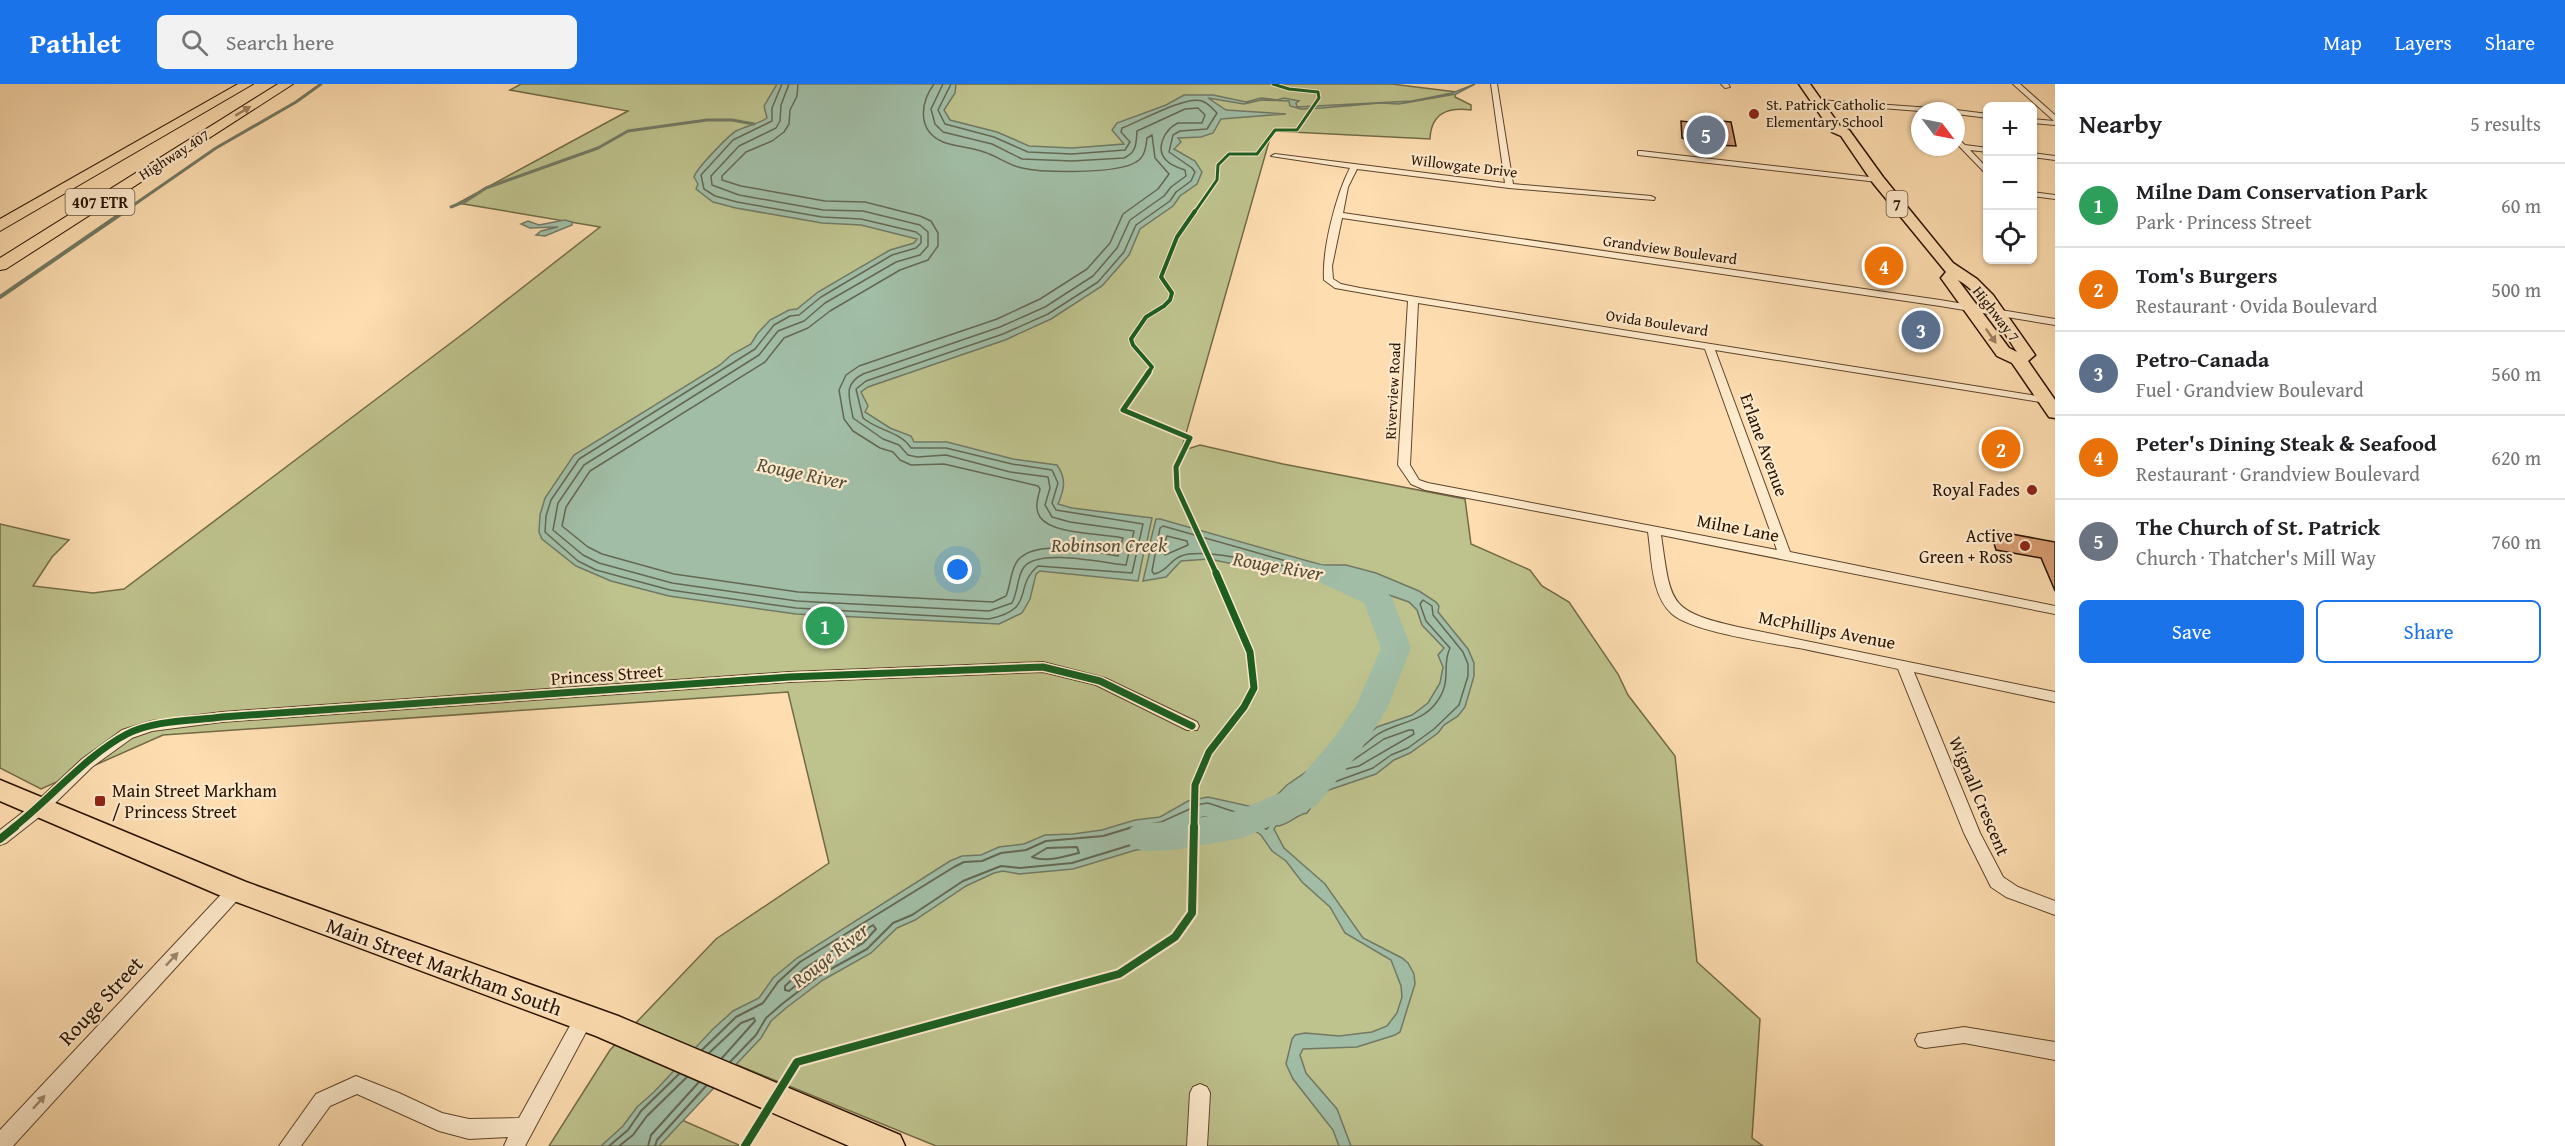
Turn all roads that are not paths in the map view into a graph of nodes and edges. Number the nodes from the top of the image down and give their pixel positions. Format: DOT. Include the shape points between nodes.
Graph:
graph roads {
  1 [pos="248,84"];
  2 [pos="287,84"];
  3 [pos="1494,84"];
  4 [pos="1804,84"];
  5 [pos="1817,84"];
  6 [pos="2015,85"];
  7 [pos="1818,102"];
  8 [pos="1834,103"];
  9 [pos="1911,109"];
  10 [pos="1965,113"];
  11 [pos="1983,115"];
  12 [pos="187,117"];
  13 [pos="2037,121"];
  14 [pos="2055,121"];
  15 [pos="1845,123"];
  16 [pos="199,140"];
  17 [pos="1965,147"];
  18 [pos="1965,148"];
  19 [pos="1983,149"];
  20 [pos="1641,153"];
  21 [pos="1275,156"];
  22 [pos="2037,156"];
  23 [pos="2055,158"];
  24 [pos="1355,166"];
  25 [pos="1983,168"];
  26 [pos="1878,180"];
  27 [pos="1509,186"];
  28 [pos="2037,195"];
  29 [pos="2055,197"];
  30 [pos="1651,198"];
  31 [pos="0,212"];
  32 [pos="1338,215"];
  33 [pos="0,226"];
  34 [pos="0,264"];
  35 [pos="1953,272"];
  36 [pos="0,282"];
  37 [pos="1413,300"];
  38 [pos="1970,307"];
  39 [pos="1998,313"];
  40 [pos="2055,322"];
  41 [pos="1709,347"];
  42 [pos="2018,359"];
  43 [pos="2050,407"];
  44 [pos="1415,482"];
  45 [pos="1654,530"];
  46 [pos="1785,555"];
  47 [pos="2055,610"];
  48 [pos="1904,665"];
  49 [pos="2055,697"];
  50 [pos="1192,726"];
  51 [pos="0,789"];
  52 [pos="42,806"];
  53 [pos="0,839"];
  54 [pos="236,890"];
  55 [pos="2055,908"];
  56 [pos="596,1023"];
  57 [pos="1925,1040"];
  58 [pos="2055,1051"];
  59 [pos="1200,1093"];
  60 [pos="525,1127"];
  61 [pos="0,1145"];
  62 [pos="289,1146"];
  63 [pos="514,1146"];
  64 [pos="888,1146"];
  65 [pos="1197,1146"];
  1 -- 12 [label="highway, Highway 407 / 407 ETR"];
  16 -- 2 [label="highway, Highway 407 / 407 ETR, one-way"];
  3 -- 27 [label="street"];
  4 -- 7 [label="main road, Highway 7 / 7"];
  5 -- 8 [label="main road, Highway 7 / 7"];
  6 -- 14 [label="street"];
  7 -- 8 [label="street"];
  7 -- 15 [label="main road, Highway 7 / 7" via="1836,129"];
  8 -- 9 [label="street"];
  8 -- 15 [label="main road, Highway 7 / 7"];
  10 -- 11 [label="street"];
  12 -- 31 [label="highway" via="134,139"];
  12 -- 33 [label="highway, Highway 407 / 407 ETR"];
  13 -- 14 [label="street"];
  15 -- 26 [label="main road, Highway 7 / 7"];
  16 -- 34 [label="highway, Highway 407 / 407 ETR"];
  16 -- 36 [label="highway"];
  17 -- 19 [label="street"];
  18 -- 25 [label="street"];
  20 -- 26 [label="street"];
  21 -- 24 [label="street, Willowgate Drive"];
  22 -- 23 [label="street"];
  24 -- 27 [label="street, Willowgate Drive"];
  24 -- 32 [label="street" via="1344,187"];
  26 -- 35 [label="main road, Highway 7 / 7"];
  27 -- 30 [label="street, Willowgate Drive"];
  28 -- 29 [label="street"];
  32 -- 37 [label="street, Ovida Boulevard" via="1329,280 1348,289"];
  32 -- 38 [label="street, Grandview Boulevard"];
  35 -- 38 [label="main road, Highway 7 / 7" via="1949,278"];
  35 -- 39 [label="main road, Highway 7 / 7" via="1969,280"];
  37 -- 41 [label="street, Ovida Boulevard"];
  37 -- 44 [label="street, Riverview Road" via="1404,465"];
  38 -- 39 [label="street, Grandview Boulevard"];
  38 -- 42 [label="main road, Highway 7 / 7, one-way" via="2003,352"];
  39 -- 40 [label="street, Grandview Boulevard"];
  39 -- 42 [label="main road, Highway 7 / 7" via="2027,355"];
  41 -- 43 [label="street, Ovida Boulevard"];
  41 -- 46 [label="street, Erlane Avenue"];
  42 -- 43 [label="main road, Highway 7 / 7"];
  44 -- 45 [label="street, Milne Lane"];
  45 -- 46 [label="street, Milne Lane"];
  45 -- 48 [label="street, McPhillips Avenue" via="1663,581 1669,600 1679,612 1694,620 1758,636"];
  46 -- 47 [label="street, Milne Lane"];
  48 -- 49 [label="street, McPhillips Avenue"];
  48 -- 55 [label="street, Wignall Crescent" via="1972,833 1997,882"];
  50 -- 52 [label="street, Princess Street" via="1100,681 1043,667 778,678 222,717 151,726 118,739"];
  51 -- 52 [label="main road, Main Street Markham South"];
  52 -- 53 [label="street, Princess Street"];
  52 -- 54 [label="main road, Main Street Markham South"];
  54 -- 56 [label="main road, Main Street Markham South"];
  61 -- 54 [label="street, Rouge Street, one-way"];
  56 -- 60 [label="street"];
  56 -- 64 [label="main road, Main Street Markham South"];
  57 -- 58 [label="street" via="1964,1035"];
  59 -- 65 [label="street"];
  60 -- 62 [label="street" via="469,1129 439,1122 356,1085 323,1100"];
  60 -- 63 [label="street"];
}
